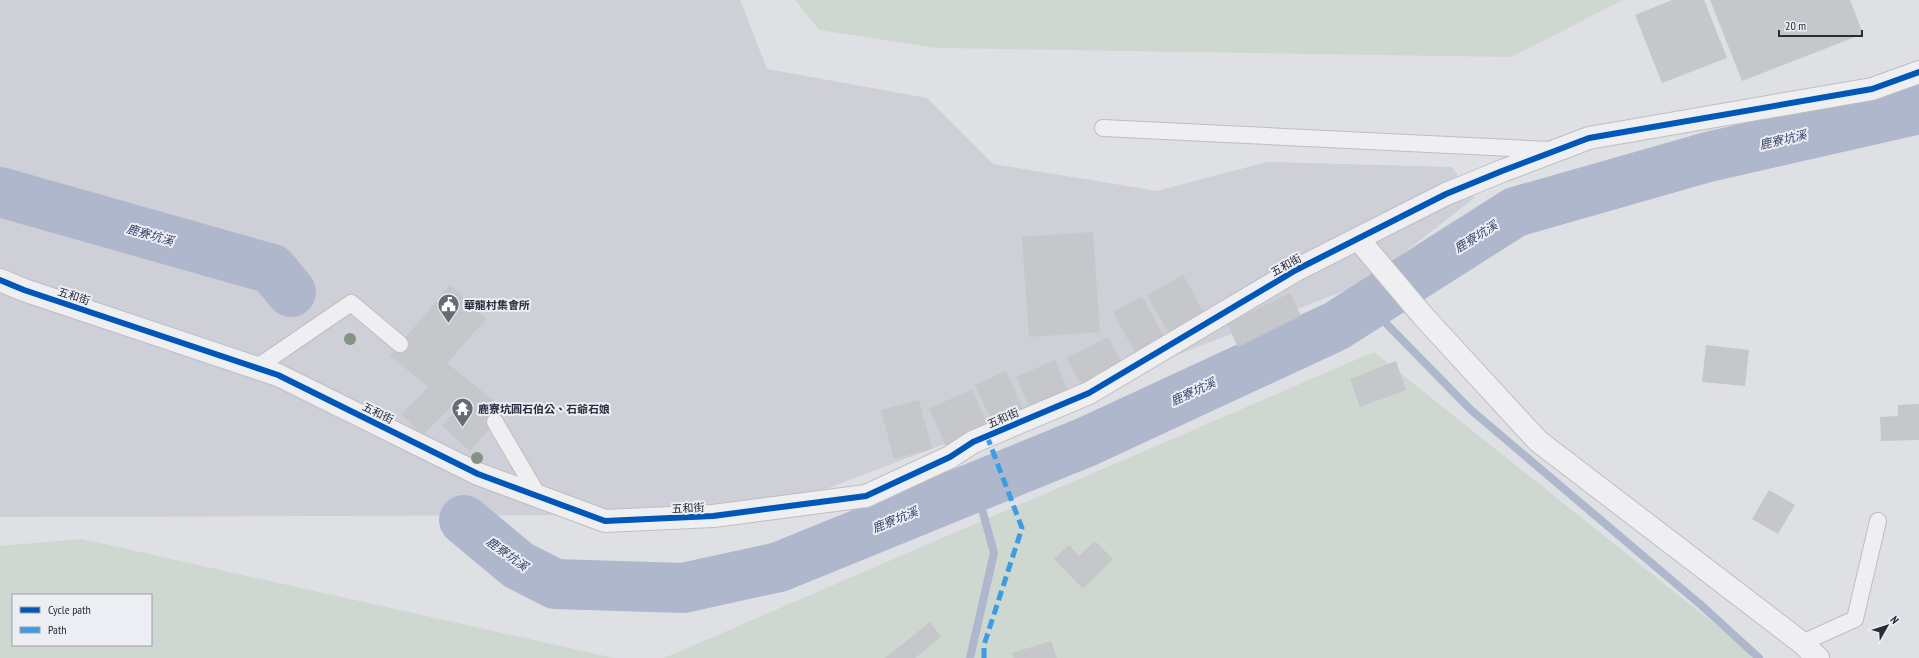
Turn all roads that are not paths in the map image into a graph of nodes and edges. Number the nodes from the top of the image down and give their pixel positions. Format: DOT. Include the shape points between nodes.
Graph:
graph roads {
  1 [pos="1919,72"];
  2 [pos="1103,128"];
  3 [pos="1555,150"];
  4 [pos="1359,240"];
  5 [pos="0,280"];
  6 [pos="400,344"];
  7 [pos="256,368"];
  8 [pos="495,422"];
  9 [pos="539,497"];
  10 [pos="1878,521"];
  11 [pos="1802,643"];
  12 [pos="1818,658"];
  1 -- 3 [label="street, 五和街" via="1872,89 1611,133"];
  2 -- 3 [label="lane"];
  3 -- 4 [label="street, 五和街" via="1446,194"];
  4 -- 9 [label="street, 五和街" via="1296,270 1089,393 973,442 950,457 866,496 714,516 605,521"];
  4 -- 11 [label="street" via="1423,316 1538,441"];
  5 -- 7 [label="street, 五和街"];
  6 -- 7 [label="lane" via="351,303"];
  7 -- 9 [label="street, 五和街" via="278,375 478,474"];
  8 -- 9 [label="lane"];
  10 -- 11 [label="lane" via="1855,619"];
  11 -- 12 [label="street"];
}
